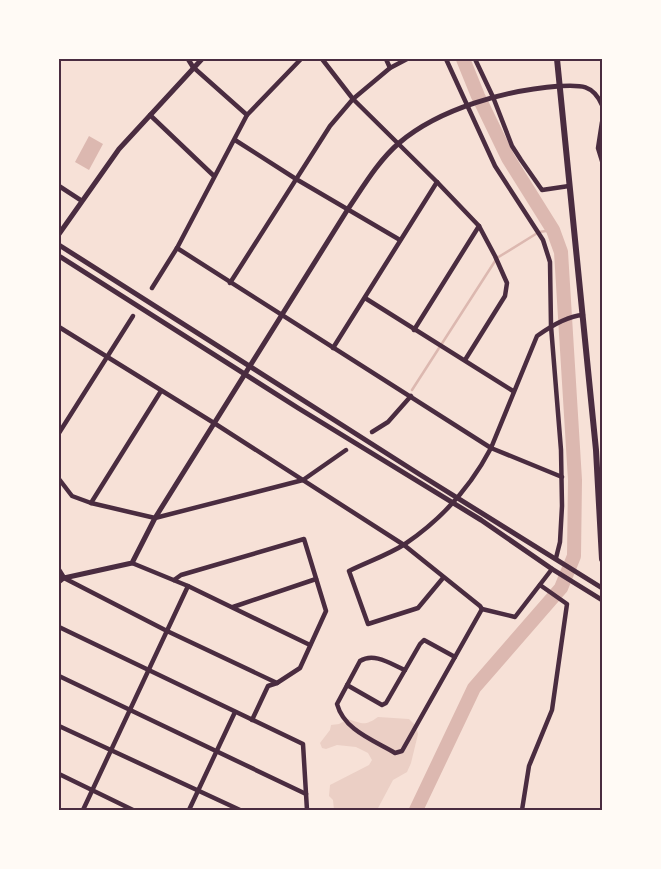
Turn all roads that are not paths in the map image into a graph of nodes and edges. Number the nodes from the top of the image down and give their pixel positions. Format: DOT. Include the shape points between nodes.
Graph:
graph roads {
  1 [pos="188,59"];
  2 [pos="202,59"];
  3 [pos="301,59"];
  4 [pos="322,59"];
  5 [pos="386,59"];
  6 [pos="408,59"];
  7 [pos="446,59"];
  8 [pos="475,59"];
  9 [pos="558,59"];
  10 [pos="193,67"];
  11 [pos="390,68"];
  12 [pos="560,86"];
  13 [pos="493,97"];
  14 [pos="353,99"];
  15 [pos="602,105"];
  16 [pos="467,107"];
  17 [pos="150,115"];
  18 [pos="247,115"];
  19 [pos="602,122"];
  20 [pos="235,140"];
  21 [pos="398,143"];
  22 [pos="600,149"];
  23 [pos="602,161"];
  24 [pos="214,176"];
  25 [pos="296,178"];
  26 [pos="437,182"];
  27 [pos="59,186"];
  28 [pos="569,186"];
  29 [pos="82,202"];
  30 [pos="348,209"];
  31 [pos="479,226"];
  32 [pos="59,234"];
  33 [pos="400,240"];
  34 [pos="59,245"];
  35 [pos="177,248"];
  36 [pos="59,256"];
  37 [pos="230,283"];
  38 [pos="152,288"];
  39 [pos="365,298"];
  40 [pos="584,315"];
  41 [pos="133,316"];
  42 [pos="282,316"];
  43 [pos="551,326"];
  44 [pos="59,327"];
  45 [pos="414,330"];
  46 [pos="333,348"];
  47 [pos="107,358"];
  48 [pos="465,360"];
  49 [pos="250,366"];
  50 [pos="245,374"];
  51 [pos="161,390"];
  52 [pos="513,391"];
  53 [pos="411,396"];
  54 [pos="214,424"];
  55 [pos="372,432"];
  56 [pos="59,433"];
  57 [pos="490,448"];
  58 [pos="346,450"];
  59 [pos="562,477"];
  60 [pos="59,480"];
  61 [pos="303,480"];
  62 [pos="458,497"];
  63 [pos="91,503"];
  64 [pos="452,504"];
  65 [pos="154,518"];
  66 [pos="404,544"];
  67 [pos="602,559"];
  68 [pos="558,560"];
  69 [pos="132,562"];
  70 [pos="552,569"];
  71 [pos="59,570"];
  72 [pos="64,578"];
  73 [pos="443,578"];
  74 [pos="316,579"];
  75 [pos="174,580"];
  76 [pos="59,582"];
  77 [pos="540,585"];
  78 [pos="188,586"];
  79 [pos="602,588"];
  80 [pos="602,600"];
  81 [pos="233,608"];
  82 [pos="482,609"];
  83 [pos="59,628"];
  84 [pos="167,630"];
  85 [pos="310,646"];
  86 [pos="455,657"];
  87 [pos="404,670"];
  88 [pos="148,671"];
  89 [pos="59,676"];
  90 [pos="277,683"];
  91 [pos="347,685"];
  92 [pos="129,711"];
  93 [pos="235,712"];
  94 [pos="252,720"];
  95 [pos="59,726"];
  96 [pos="110,751"];
  97 [pos="216,752"];
  98 [pos="59,774"];
  99 [pos="92,791"];
  100 [pos="198,791"];
  101 [pos="306,794"];
  102 [pos="83,810"];
  103 [pos="133,810"];
  104 [pos="189,810"];
  105 [pos="240,810"];
  106 [pos="307,810"];
  107 [pos="522,810"];
  1 -- 10 [label="street"];
  2 -- 10 [label="street"];
  3 -- 18 [label="street"];
  4 -- 14 [label="street"];
  5 -- 11 [label="street"];
  6 -- 11 [label="street"];
  7 -- 16 [label="street"];
  8 -- 13 [label="street"];
  9 -- 12 [label="main road"];
  10 -- 17 [label="street"];
  10 -- 18 [label="street"];
  11 -- 14 [label="street"];
  12 -- 13 [label="street"];
  12 -- 15 [label="street" via="587,87"];
  12 -- 28 [label="main road"];
  13 -- 16 [label="street"];
  13 -- 28 [label="street" via="512,146 542,190"];
  14 -- 21 [label="street"];
  14 -- 25 [label="street" via="330,126"];
  16 -- 21 [label="street" via="427,123"];
  16 -- 43 [label="street" via="495,166 541,237 550,262"];
  17 -- 24 [label="street"];
  17 -- 29 [label="street" via="119,149"];
  18 -- 20 [label="street"];
  19 -- 22 [label="street"];
  20 -- 24 [label="street"];
  20 -- 25 [label="street"];
  21 -- 26 [label="street"];
  21 -- 30 [label="street" via="380,162"];
  22 -- 23 [label="street"];
  24 -- 35 [label="street"];
  25 -- 30 [label="street"];
  25 -- 37 [label="street"];
  26 -- 31 [label="street"];
  26 -- 33 [label="street"];
  27 -- 29 [label="street"];
  28 -- 40 [label="main road"];
  29 -- 32 [label="street"];
  30 -- 33 [label="street"];
  30 -- 42 [label="street"];
  31 -- 45 [label="street"];
  31 -- 48 [label="street" via="507,283 505,296"];
  33 -- 39 [label="street"];
  34 -- 49 [label="street"];
  35 -- 37 [label="street"];
  35 -- 38 [label="street"];
  36 -- 50 [label="street"];
  37 -- 42 [label="street"];
  39 -- 45 [label="street"];
  39 -- 46 [label="street"];
  40 -- 43 [label="street"];
  40 -- 67 [label="main road"];
  41 -- 47 [label="street"];
  42 -- 46 [label="street"];
  42 -- 49 [label="street"];
  43 -- 52 [label="street" via="537,336"];
  43 -- 59 [label="street"];
  44 -- 47 [label="street"];
  45 -- 48 [label="street"];
  46 -- 53 [label="street"];
  47 -- 51 [label="street"];
  47 -- 56 [label="street"];
  48 -- 52 [label="street"];
  49 -- 50 [label="street"];
  49 -- 62 [label="street"];
  50 -- 54 [label="street"];
  50 -- 64 [label="street"];
  51 -- 54 [label="street"];
  51 -- 63 [label="street"];
  52 -- 57 [label="street"];
  53 -- 55 [label="street" via="388,422"];
  53 -- 57 [label="street"];
  54 -- 61 [label="street"];
  54 -- 65 [label="street"];
  57 -- 59 [label="street"];
  57 -- 62 [label="street"];
  58 -- 61 [label="street"];
  59 -- 68 [label="street"];
  60 -- 63 [label="street" via="72,496"];
  61 -- 65 [label="street"];
  61 -- 66 [label="street"];
  62 -- 64 [label="street"];
  62 -- 68 [label="street"];
  63 -- 65 [label="street"];
  64 -- 66 [label="street"];
  64 -- 70 [label="street"];
  65 -- 69 [label="street"];
  66 -- 73 [label="street"];
  66 -- 73 [label="street" via="349,570 368,624 418,608"];
  68 -- 79 [label="street"];
  69 -- 72 [label="street"];
  69 -- 75 [label="street"];
  70 -- 77 [label="street"];
  70 -- 80 [label="street"];
  71 -- 72 [label="street"];
  72 -- 76 [label="street"];
  72 -- 84 [label="street"];
  73 -- 82 [label="street"];
  74 -- 75 [label="street" via="304,539 181,575"];
  74 -- 81 [label="street"];
  74 -- 85 [label="street" via="326,611"];
  75 -- 78 [label="street"];
  77 -- 82 [label="street" via="515,617"];
  77 -- 107 [label="street" via="567,604 552,710 529,766"];
  78 -- 81 [label="street"];
  78 -- 84 [label="street"];
  81 -- 85 [label="street"];
  82 -- 86 [label="street"];
  83 -- 88 [label="street"];
  84 -- 88 [label="street"];
  84 -- 90 [label="street"];
  85 -- 90 [label="street" via="300,668"];
  86 -- 87 [label="street" via="424,640"];
  86 -- 91 [label="street" via="402,751 395,753 350,726 339,714 336,704"];
  87 -- 91 [label="street" via="378,658 365,658"];
  87 -- 91 [label="street" via="382,705"];
  88 -- 92 [label="street"];
  88 -- 93 [label="street"];
  89 -- 92 [label="street"];
  90 -- 94 [label="street" via="268,686"];
  92 -- 96 [label="street"];
  92 -- 97 [label="street"];
  93 -- 94 [label="street"];
  93 -- 97 [label="street"];
  94 -- 101 [label="street" via="303,744"];
  95 -- 96 [label="street"];
  96 -- 99 [label="street"];
  96 -- 100 [label="street"];
  97 -- 100 [label="street"];
  97 -- 101 [label="street"];
  98 -- 99 [label="street"];
  99 -- 102 [label="street"];
  99 -- 103 [label="street"];
  100 -- 104 [label="street"];
  100 -- 105 [label="street"];
  101 -- 106 [label="street"];
}
